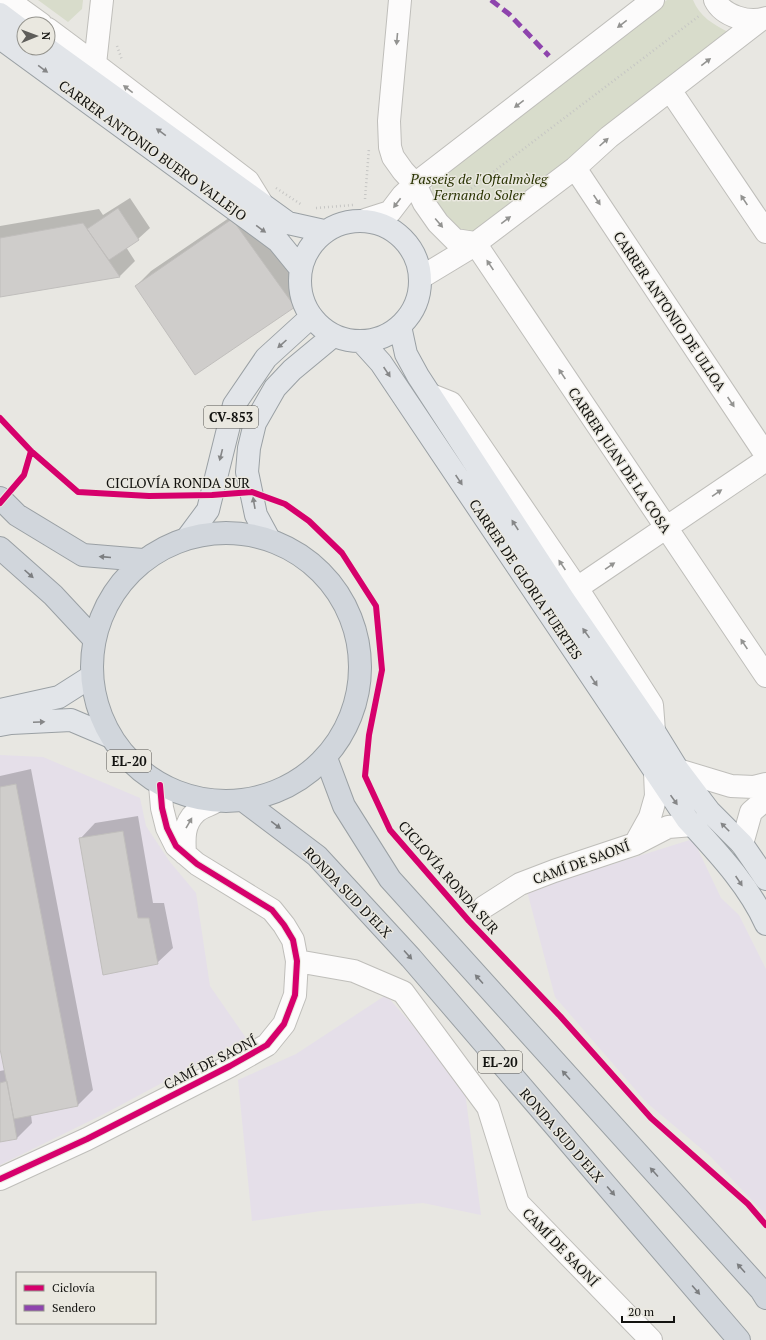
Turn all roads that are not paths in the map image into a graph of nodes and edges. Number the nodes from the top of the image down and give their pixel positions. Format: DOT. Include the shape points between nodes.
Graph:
graph roads {
  1 [pos="8,0"];
  2 [pos="102,0"];
  3 [pos="400,0"];
  4 [pos="653,0"];
  5 [pos="715,0"];
  6 [pos="0,14"];
  7 [pos="30,16"];
  8 [pos="763,21"];
  9 [pos="16,26"];
  10 [pos="56,35"];
  11 [pos="0,38"];
  12 [pos="56,55"];
  13 [pos="96,64"];
  14 [pos="670,90"];
  15 [pos="575,168"];
  16 [pos="415,184"];
  17 [pos="262,205"];
  18 [pos="362,212"];
  19 [pos="324,231"];
  20 [pos="766,232"];
  21 [pos="475,244"];
  22 [pos="300,268"];
  23 [pos="420,278"];
  24 [pos="311,317"];
  25 [pos="400,326"];
  26 [pos="333,336"];
  27 [pos="362,342"];
  28 [pos="430,395"];
  29 [pos="766,455"];
  30 [pos="766,460"];
  31 [pos="0,498"];
  32 [pos="665,528"];
  33 [pos="188,537"];
  34 [pos="269,539"];
  35 [pos="0,548"];
  36 [pos="144,560"];
  37 [pos="577,588"];
  38 [pos="94,639"];
  39 [pos="92,676"];
  40 [pos="766,676"];
  41 [pos="0,710"];
  42 [pos="0,725"];
  43 [pos="654,731"];
  44 [pos="111,737"];
  45 [pos="326,758"];
  46 [pos="678,770"];
  47 [pos="655,773"];
  48 [pos="766,784"];
  49 [pos="160,785"];
  50 [pos="766,799"];
  51 [pos="244,801"];
  52 [pos="213,803"];
  53 [pos="690,822"];
  54 [pos="634,844"];
  55 [pos="742,844"];
  56 [pos="185,854"];
  57 [pos="766,879"];
  58 [pos="484,908"];
  59 [pos="766,924"];
  60 [pos="297,961"];
  61 [pos="0,1179"];
  62 [pos="766,1298"];
  63 [pos="651,1340"];
  64 [pos="739,1340"];
  1 -- 7 [label="street"];
  2 -- 13 [label="street"];
  3 -- 16 [label="street, one-way" via="389,121 390,147 403,171"];
  4 -- 16 [label="street, one-way"];
  5 -- 8 [label="street" via="734,17"];
  6 -- 9 [label="main road"];
  14 -- 8 [label="street, one-way"];
  10 -- 13 [label="street"];
  11 -- 22 [label="main road, CARRER ANTONIO BUERO VALLEJO, one-way" via="278,241"];
  17 -- 12 [label="main road, CARRER ANTONIO BUERO VALLEJO, one-way"];
  17 -- 13 [label="street, one-way" via="248,181"];
  15 -- 14 [label="street, one-way" via="609,137"];
  20 -- 14 [label="street, one-way"];
  21 -- 15 [label="street, one-way"];
  15 -- 29 [label="street, CARRER ANTONIO DE ULLOA, one-way"];
  16 -- 18 [label="street, one-way" via="390,212"];
  16 -- 21 [label="street, one-way" via="424,203 455,240"];
  17 -- 19 [label="main road, CARRER ANTONIO BUERO VALLEJO" via="288,223"];
  18 -- 19 [label="main road"];
  18 -- 23 [label="main road" via="403,239 415,257"];
  19 -- 22 [label="main road" via="309,247"];
  21 -- 23 [label="street"];
  32 -- 21 [label="street, CARRER JUAN DE LA COSA, one-way"];
  22 -- 24 [label="main road" via="300,294"];
  23 -- 25 [label="main road" via="418,296 412,312"];
  24 -- 26 [label="main road"];
  24 -- 33 [label="main road, CV-853, one-way" via="266,358 234,405 208,510"];
  25 -- 27 [label="main road" via="382,338"];
  25 -- 28 [label="main road, CARRER DE GLORIA FUERTES" via="406,354"];
  26 -- 27 [label="main road"];
  34 -- 26 [label="main road, one-way" via="256,515 247,472 255,423 275,388 292,370"];
  27 -- 47 [label="main road, CARRER DE GLORIA FUERTES, one-way" via="381,364"];
  37 -- 28 [label="street, CARRER DE GLORIA FUERTES, one-way" via="451,403"];
  43 -- 28 [label="main road, CARRER DE GLORIA FUERTES, one-way" via="564,600"];
  32 -- 30 [label="street, one-way"];
  36 -- 31 [label="highway, one-way" via="83,555 17,515"];
  37 -- 32 [label="street, one-way"];
  40 -- 32 [label="street, CARRER JUAN DE LA COSA, one-way"];
  33 -- 34 [label="highway, EL-20" via="229,532"];
  33 -- 36 [label="highway, EL-20"];
  34 -- 45 [label="highway, EL-20" via="313,565 338,592 357,633 361,677 350,720"];
  35 -- 38 [label="highway, one-way" via="53,595"];
  36 -- 38 [label="highway, EL-20" via="121,582 104,609"];
  37 -- 43 [label="street, CARRER DE GLORIA FUERTES" via="652,705"];
  38 -- 39 [label="highway, EL-20"];
  39 -- 41 [label="main road" via="59,698"];
  39 -- 44 [label="highway, EL-20" via="97,708"];
  42 -- 44 [label="main road, one-way" via="71,720"];
  43 -- 46 [label="main road, CARRER DE GLORIA FUERTES"];
  44 -- 49 [label="highway, EL-20" via="132,764"];
  45 -- 51 [label="highway, EL-20" via="289,787"];
  62 -- 45 [label="highway, EL-20, one-way" via="390,879 344,806"];
  46 -- 48 [label="street" via="731,786 754,787"];
  55 -- 46 [label="main road, CARRER DE GLORIA FUERTES, one-way" via="709,811"];
  47 -- 53 [label="main road, CARRER DE GLORIA FUERTES, one-way"];
  47 -- 54 [label="street, CAMÍ DE SAONÍ" via="656,796 650,818"];
  49 -- 52 [label="highway, EL-20"];
  49 -- 56 [label="street, CAMÍ DE SAONÍ" via="167,828 176,846"];
  50 -- 55 [label="street" via="750,812"];
  51 -- 52 [label="highway, EL-20"];
  51 -- 64 [label="highway, RONDA SUD D'ELX / EL-20, one-way" via="317,856 400,946"];
  56 -- 52 [label="street, one-way" via="186,827 196,812"];
  53 -- 54 [label="street" via="668,827"];
  53 -- 59 [label="main road, CARRER DE GLORIA FUERTES, one-way" via="734,873"];
  54 -- 58 [label="street, CAMÍ DE SAONÍ" via="520,884"];
  55 -- 57 [label="main road, CARRER DE GLORIA FUERTES"];
  56 -- 60 [label="street, CAMÍ DE SAONÍ" via="272,910 293,940"];
  60 -- 61 [label="street, CAMÍ DE SAONÍ" via="295,995 284,1024 267,1045 86,1139"];
  60 -- 63 [label="street, CAMÍ DE SAONÍ" via="354,971 403,992 488,1107 518,1203"];
}
